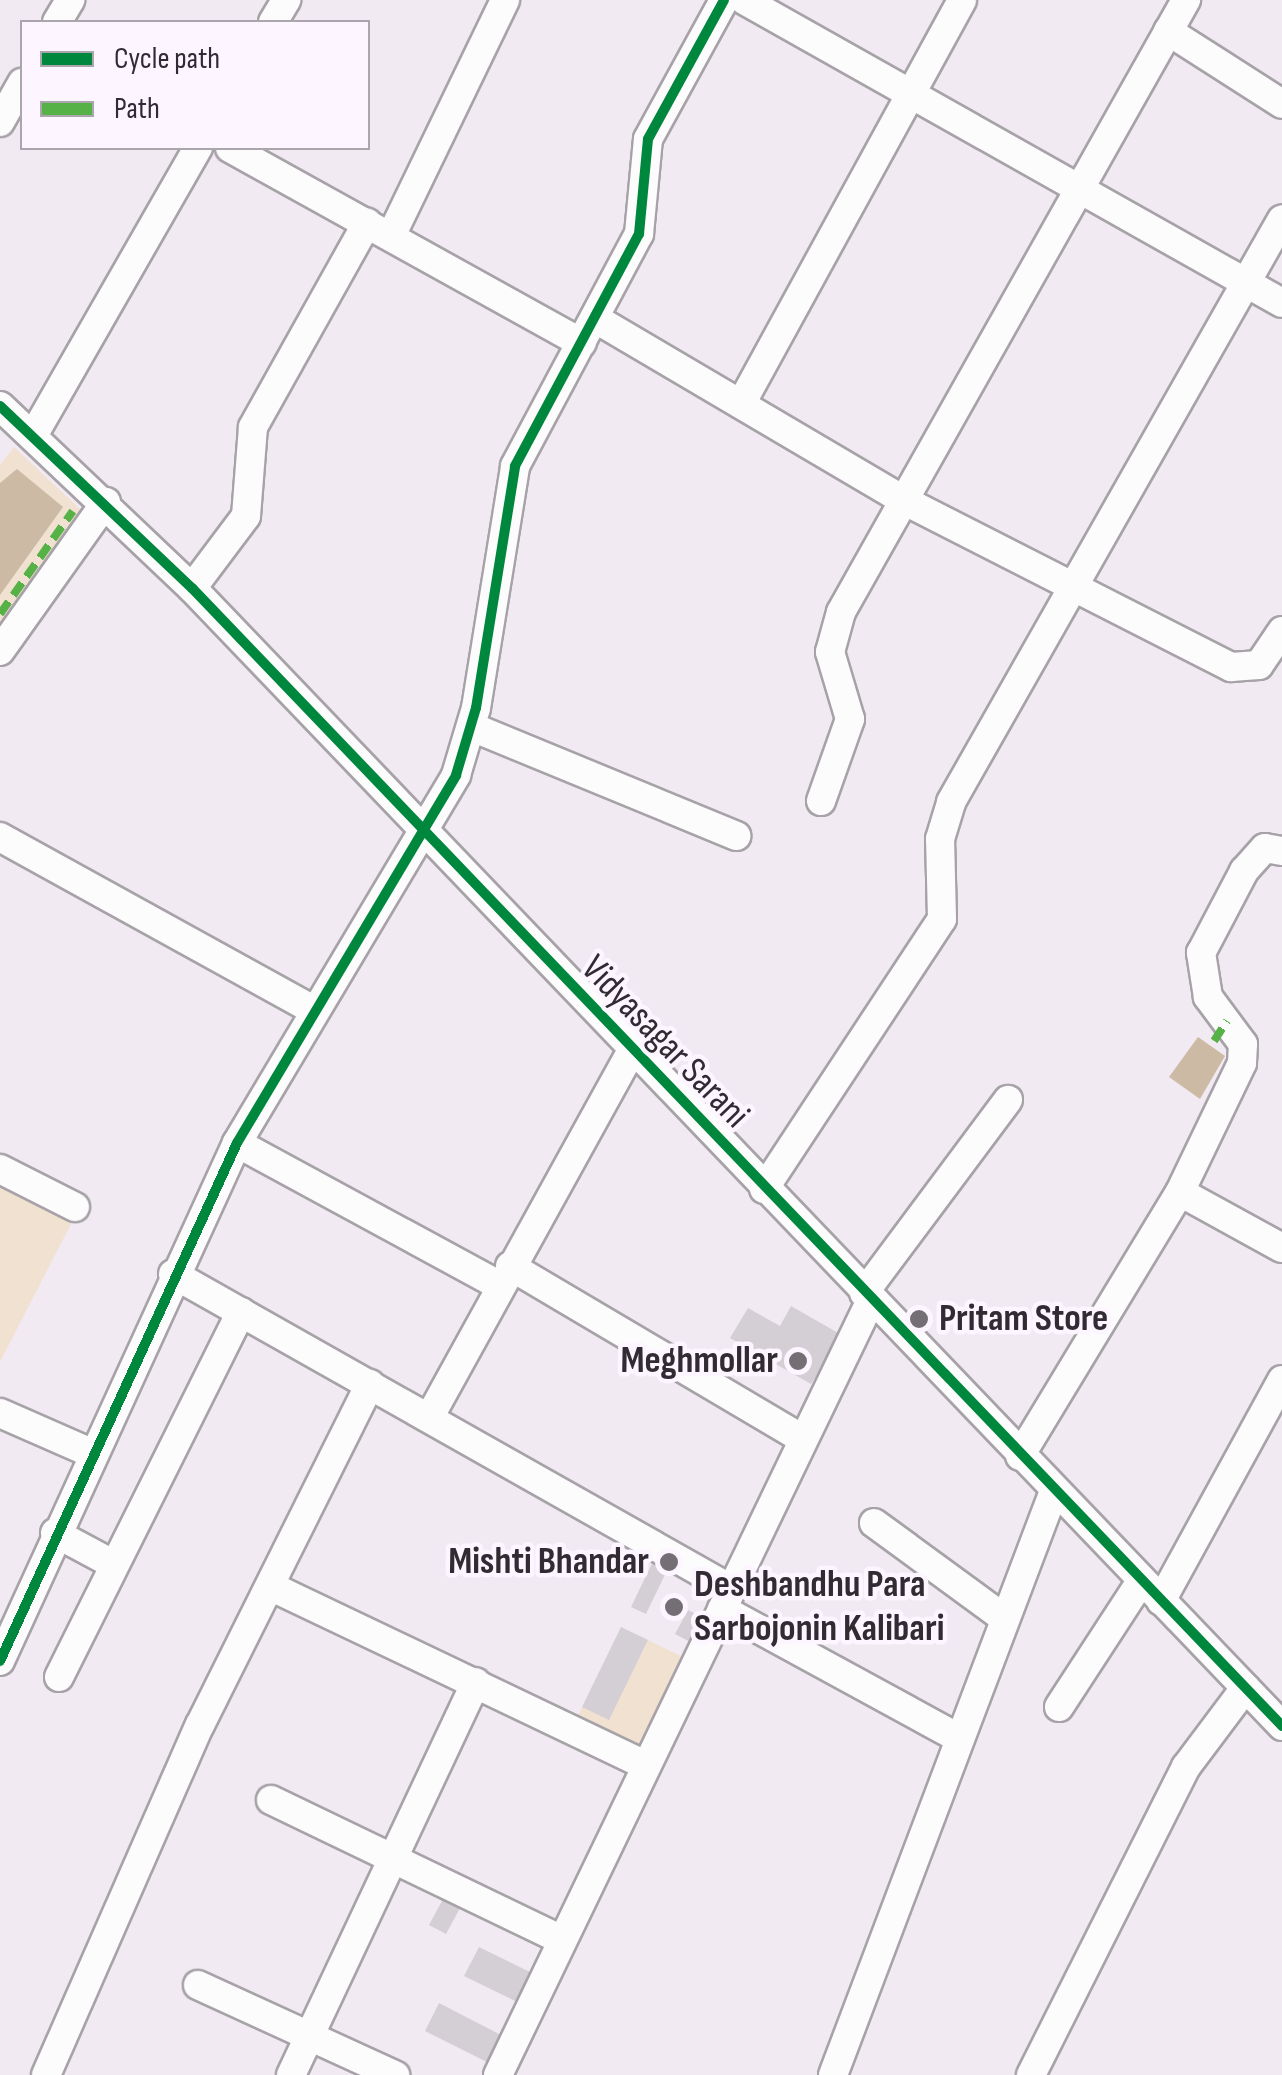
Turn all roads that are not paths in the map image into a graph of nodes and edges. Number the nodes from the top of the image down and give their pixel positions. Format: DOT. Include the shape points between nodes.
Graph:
graph roads {
  1 [pos="505,0"];
  2 [pos="724,0"];
  3 [pos="744,0"];
  4 [pos="962,0"];
  5 [pos="1186,0"];
  6 [pos="1168,31"];
  7 [pos="20,87"];
  8 [pos="914,94"];
  9 [pos="1282,104"];
  10 [pos="0,122"];
  11 [pos="197,150"];
  12 [pos="234,150"];
  13 [pos="1080,187"];
  14 [pos="1282,220"];
  15 [pos="379,230"];
  16 [pos="1246,284"];
  17 [pos="1282,303"];
  18 [pos="589,331"];
  19 [pos="741,404"];
  20 [pos="0,406"];
  21 [pos="39,439"];
  22 [pos="106,502"];
  23 [pos="907,502"];
  24 [pos="192,588"];
  25 [pos="1071,590"];
  26 [pos="1282,631"];
  27 [pos="0,650"];
  28 [pos="472,727"];
  29 [pos="821,801"];
  30 [pos="426,836"];
  31 [pos="736,836"];
  32 [pos="3,845"];
  33 [pos="1282,851"];
  34 [pos="313,1010"];
  35 [pos="632,1052"];
  36 [pos="1008,1100"];
  37 [pos="237,1143"];
  38 [pos="0,1169"];
  39 [pos="764,1189"];
  40 [pos="1180,1192"];
  41 [pos="75,1207"];
  42 [pos="1282,1248"];
  43 [pos="173,1274"];
  44 [pos="505,1276"];
  45 [pos="867,1296"];
  46 [pos="241,1312"];
  47 [pos="1282,1380"];
  48 [pos="370,1384"];
  49 [pos="0,1414"];
  50 [pos="429,1418"];
  51 [pos="803,1439"];
  52 [pos="91,1453"];
  53 [pos="1020,1456"];
  54 [pos="1054,1491"];
  55 [pos="874,1523"];
  56 [pos="55,1533"];
  57 [pos="111,1562"];
  58 [pos="270,1586"];
  59 [pos="1151,1591"];
  60 [pos="726,1599"];
  61 [pos="1005,1620"];
  62 [pos="0,1661"];
  63 [pos="59,1676"];
  64 [pos="476,1682"];
  65 [pos="1245,1688"];
  66 [pos="1060,1707"];
  67 [pos="1282,1726"];
  68 [pos="960,1739"];
  69 [pos="646,1766"];
  70 [pos="271,1800"];
  71 [pos="393,1859"];
  72 [pos="562,1940"];
  73 [pos="198,1985"];
  74 [pos="309,2036"];
  75 [pos="46,2075"];
  76 [pos="291,2075"];
  77 [pos="395,2075"];
  78 [pos="498,2075"];
  79 [pos="833,2075"];
  80 [pos="1030,2075"];
  1 -- 15 [label="street"];
  2 -- 18 [label="street" via="648,139 640,234"];
  3 -- 8 [label="street"];
  4 -- 8 [label="street"];
  5 -- 6 [label="street"];
  6 -- 9 [label="street"];
  6 -- 13 [label="street"];
  7 -- 10 [label="street"];
  8 -- 13 [label="street"];
  8 -- 19 [label="street"];
  11 -- 21 [label="street"];
  12 -- 15 [label="street"];
  13 -- 16 [label="street"];
  13 -- 23 [label="street"];
  14 -- 16 [label="street"];
  15 -- 18 [label="street"];
  15 -- 24 [label="street" via="254,428 246,516"];
  16 -- 17 [label="street"];
  16 -- 25 [label="street"];
  18 -- 19 [label="street"];
  18 -- 28 [label="street" via="508,485"];
  19 -- 23 [label="street"];
  20 -- 21 [label="street, Vidyasagar Sarani"];
  21 -- 22 [label="street, Vidyasagar Sarani"];
  22 -- 24 [label="street, Vidyasagar Sarani"];
  22 -- 27 [label="street"];
  23 -- 25 [label="street"];
  23 -- 29 [label="street" via="832,637 850,719"];
  24 -- 30 [label="street, Vidyasagar Sarani"];
  25 -- 26 [label="street" via="1231,667 1259,665"];
  25 -- 39 [label="street" via="943,821 942,920"];
  28 -- 30 [label="street"];
  28 -- 31 [label="street"];
  30 -- 34 [label="street"];
  30 -- 35 [label="street, Vidyasagar Sarani"];
  32 -- 34 [label="street"];
  33 -- 40 [label="street" via="1265,848 1244,871 1200,953 1208,997 1244,1052"];
  34 -- 37 [label="street"];
  35 -- 39 [label="street, Vidyasagar Sarani"];
  35 -- 44 [label="street"];
  36 -- 45 [label="street"];
  37 -- 43 [label="street"];
  37 -- 44 [label="street"];
  38 -- 41 [label="street"];
  39 -- 45 [label="street, Vidyasagar Sarani"];
  40 -- 42 [label="street"];
  40 -- 53 [label="street"];
  43 -- 46 [label="street"];
  43 -- 52 [label="street"];
  44 -- 50 [label="street"];
  44 -- 51 [label="street"];
  45 -- 51 [label="street"];
  45 -- 53 [label="street, Vidyasagar Sarani"];
  46 -- 48 [label="street"];
  46 -- 57 [label="street"];
  47 -- 59 [label="street"];
  48 -- 50 [label="street"];
  48 -- 58 [label="street"];
  49 -- 52 [label="street"];
  50 -- 60 [label="street"];
  51 -- 60 [label="street"];
  52 -- 56 [label="street"];
  53 -- 54 [label="street, Vidyasagar Sarani"];
  54 -- 59 [label="street, Vidyasagar Sarani"];
  54 -- 61 [label="street"];
  55 -- 61 [label="street"];
  56 -- 57 [label="street"];
  56 -- 62 [label="street"];
  57 -- 63 [label="street"];
  58 -- 64 [label="street"];
  58 -- 75 [label="street"];
  59 -- 65 [label="street, Vidyasagar Sarani"];
  59 -- 66 [label="street"];
  60 -- 68 [label="street"];
  60 -- 69 [label="street"];
  61 -- 68 [label="street"];
  64 -- 69 [label="street"];
  64 -- 71 [label="street"];
  65 -- 67 [label="street, Vidyasagar Sarani"];
  65 -- 80 [label="street" via="1186,1766"];
  68 -- 79 [label="street"];
  69 -- 72 [label="street"];
  70 -- 71 [label="street"];
  71 -- 72 [label="street"];
  71 -- 74 [label="street"];
  72 -- 78 [label="street"];
  73 -- 74 [label="street"];
  74 -- 76 [label="street"];
  74 -- 77 [label="street"];
}
